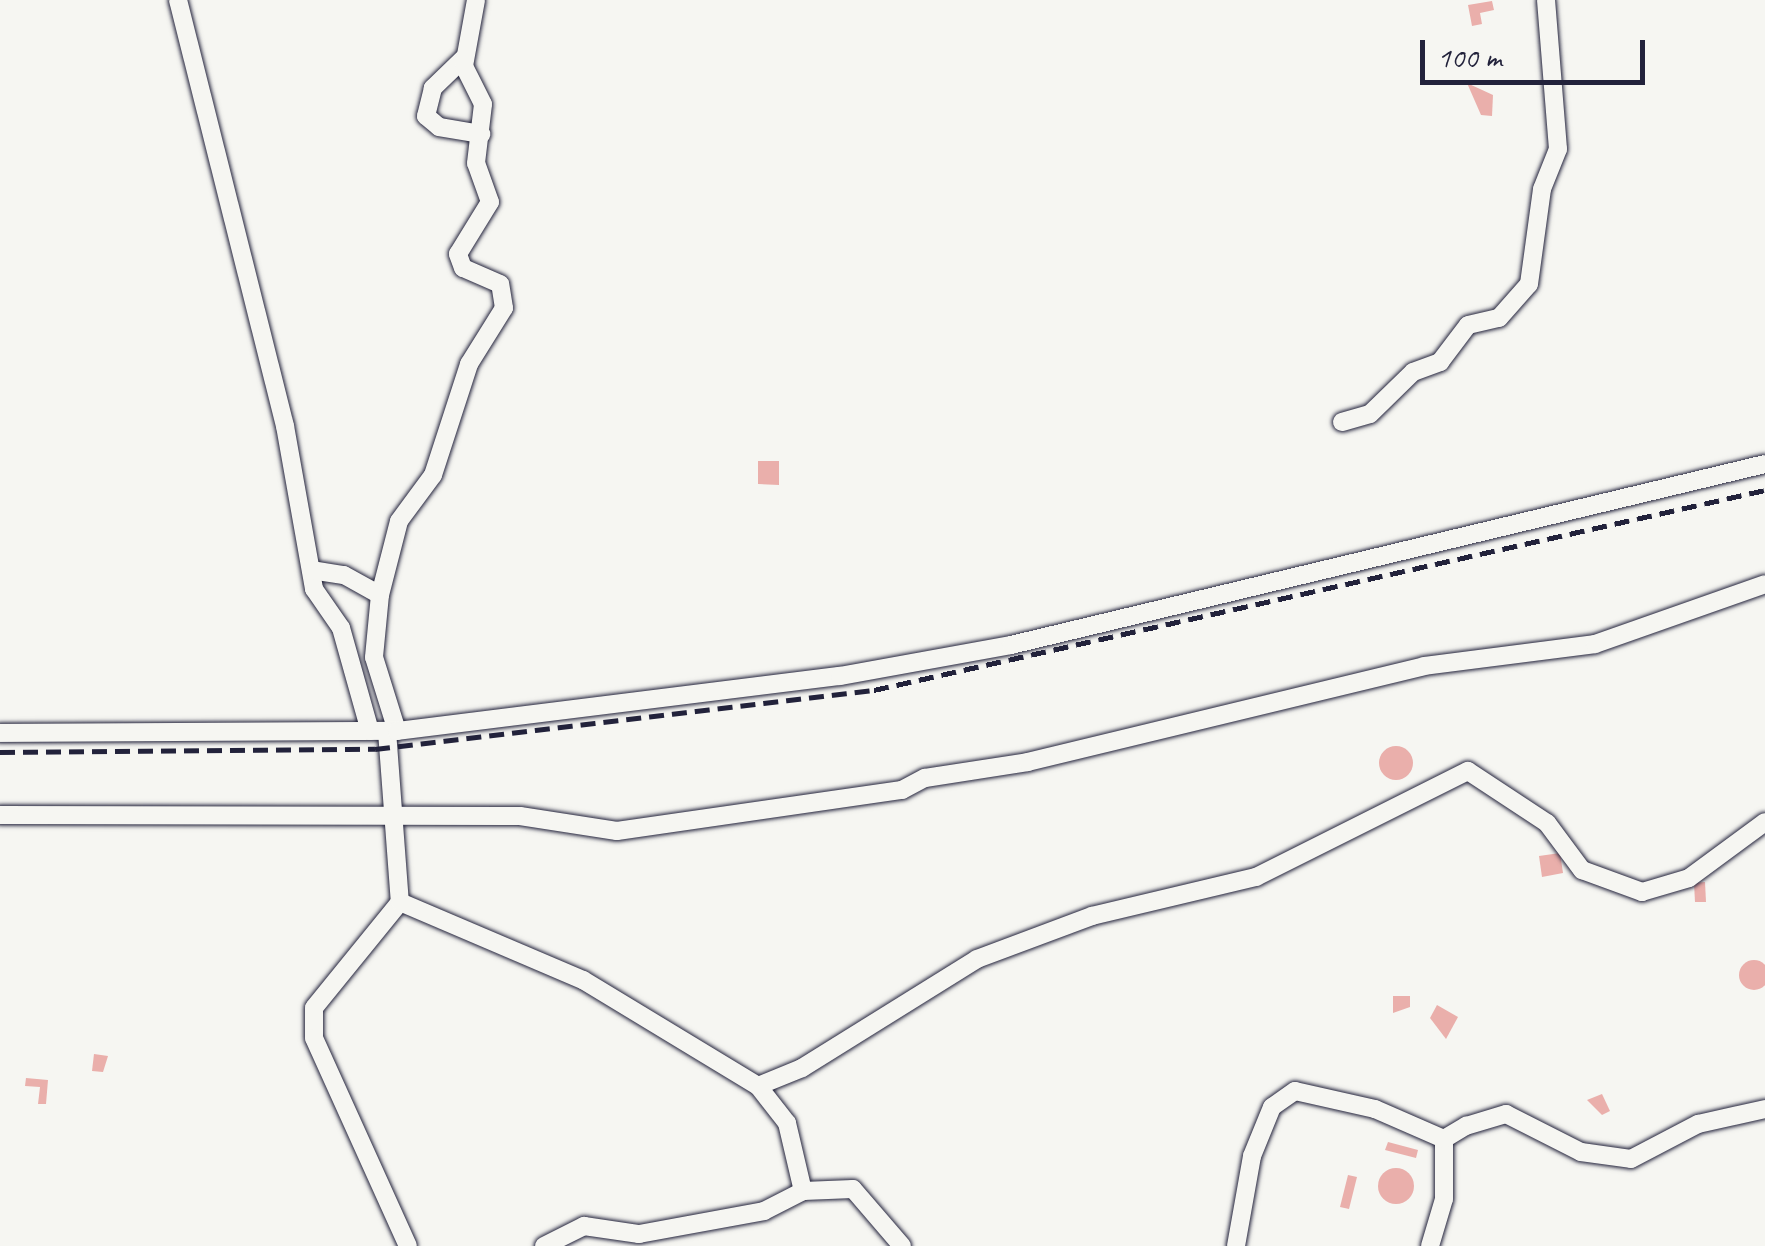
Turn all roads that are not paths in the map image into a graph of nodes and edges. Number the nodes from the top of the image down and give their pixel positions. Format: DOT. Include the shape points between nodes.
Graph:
graph roads {
  1 [pos="178,0"];
  2 [pos="476,0"];
  3 [pos="1546,0"];
  4 [pos="465,57"];
  5 [pos="481,134"];
  6 [pos="1342,422"];
  7 [pos="1765,464"];
  8 [pos="1722,474"];
  9 [pos="1765,477"];
  10 [pos="311,570"];
  11 [pos="1765,584"];
  12 [pos="380,595"];
  13 [pos="384,731"];
  14 [pos="0,733"];
  15 [pos="0,815"];
  16 [pos="391,816"];
  17 [pos="1765,822"];
  18 [pos="400,902"];
  19 [pos="758,1086"];
  20 [pos="1765,1108"];
  21 [pos="1444,1139"];
  22 [pos="802,1191"];
  23 [pos="408,1246"];
  24 [pos="544,1246"];
  25 [pos="902,1246"];
  26 [pos="1236,1246"];
  27 [pos="1430,1246"];
  1 -- 10 [label="street" via="285,426"];
  2 -- 4 [label="street"];
  3 -- 6 [label="street" via="1558,149 1542,189 1529,284 1499,318 1464,328 1440,362 1414,372 1370,414"];
  4 -- 5 [label="street" via="483,104"];
  4 -- 5 [label="street" via="433,88 426,116 439,128"];
  5 -- 12 [label="street" via="476,163 490,202 463,235 458,258 500,284 504,308 469,364 433,476 400,521"];
  7 -- 8 [label="street"];
  8 -- 9 [label="street"];
  8 -- 13 [label="street" via="1010,644 620,708"];
  10 -- 12 [label="street" via="344,575"];
  10 -- 13 [label="street" via="316,594 341,628"];
  11 -- 16 [label="street" via="1595,644 1424,666 837,801 617,832 520,816"];
  12 -- 13 [label="street" via="374,658"];
  13 -- 14 [label="street"];
  13 -- 16 [label="street" via="394,747"];
  15 -- 16 [label="street"];
  16 -- 18 [label="street"];
  17 -- 19 [label="street" via="1689,878 1642,892 1582,870 1547,824 1468,771 1256,877 1092,916 978,959 802,1068"];
  18 -- 19 [label="street" via="583,980"];
  18 -- 23 [label="street" via="314,1008 314,1038"];
  19 -- 22 [label="street" via="786,1123"];
  20 -- 21 [label="street" via="1698,1124 1631,1159 1582,1152 1506,1114"];
  21 -- 26 [label="street" via="1375,1109 1295,1091 1272,1107 1252,1156"];
  21 -- 27 [label="street" via="1444,1199"];
  22 -- 24 [label="street" via="764,1211 639,1234 584,1226"];
  22 -- 25 [label="street" via="852,1189"];
}
